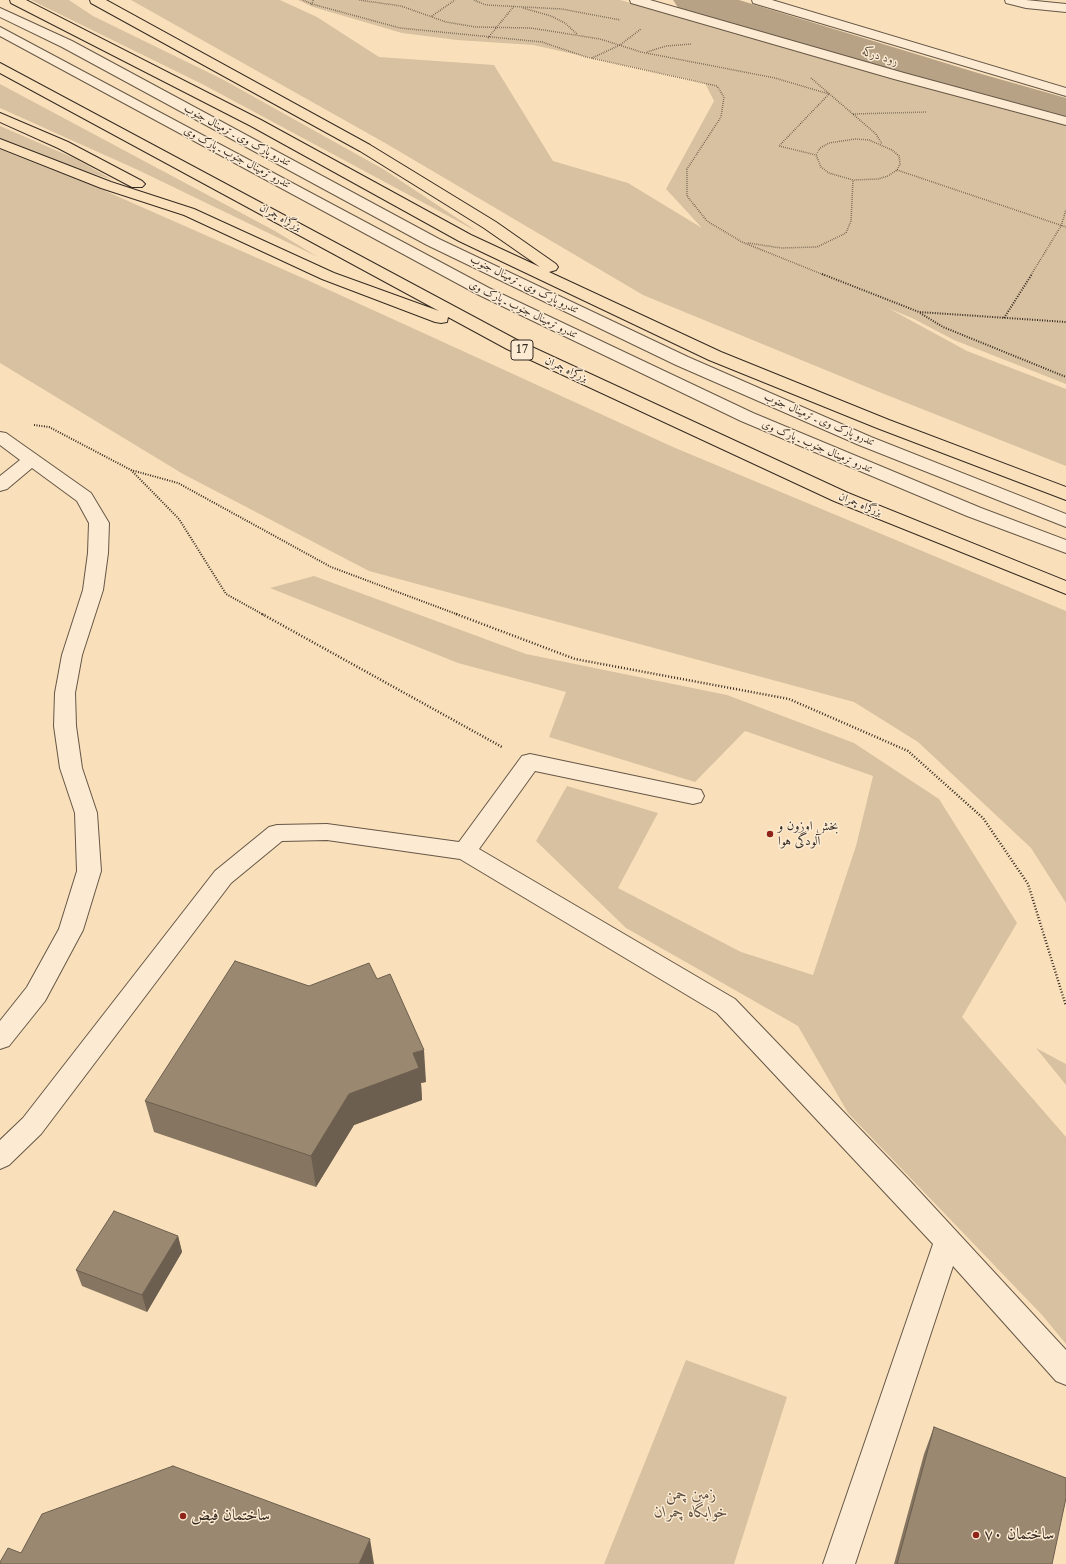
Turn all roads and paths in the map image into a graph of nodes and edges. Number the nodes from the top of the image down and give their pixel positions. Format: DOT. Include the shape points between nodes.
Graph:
graph roads {
  1 [pos="16,0"];
  2 [pos="96,0"];
  3 [pos="303,0"];
  4 [pos="313,0"];
  5 [pos="359,0"];
  6 [pos="455,0"];
  7 [pos="636,0"];
  8 [pos="683,0"];
  9 [pos="758,0"];
  10 [pos="1011,0"];
  11 [pos="312,4"];
  12 [pos="1056,5"];
  13 [pos="669,9"];
  14 [pos="0,12"];
  15 [pos="431,16"];
  16 [pos="646,25"];
  17 [pos="498,27"];
  18 [pos="0,31"];
  19 [pos="577,35"];
  20 [pos="488,38"];
  21 [pos="698,43"];
  22 [pos="620,45"];
  23 [pos="646,52"];
  24 [pos="592,59"];
  25 [pos="0,67"];
  26 [pos="805,74"];
  27 [pos="1066,92"];
  28 [pos="830,94"];
  29 [pos="0,117"];
  30 [pos="1066,121"];
  31 [pos="0,143"];
  32 [pos="882,144"];
  33 [pos="816,155"];
  34 [pos="897,170"];
  35 [pos="852,180"];
  36 [pos="1066,210"];
  37 [pos="189,212"];
  38 [pos="1061,226"];
  39 [pos="1066,227"];
  40 [pos="742,242"];
  41 [pos="599,301"];
  42 [pos="919,312"];
  43 [pos="1004,318"];
  44 [pos="1066,322"];
  45 [pos="513,345"];
  46 [pos="1066,377"];
  47 [pos="28,424"];
  48 [pos="0,437"];
  49 [pos="31,460"];
  50 [pos="131,470"];
  51 [pos="0,485"];
  52 [pos="1066,494"];
  53 [pos="1066,521"];
  54 [pos="1066,547"];
  55 [pos="1066,588"];
  56 [pos="530,762"];
  57 [pos="692,796"];
  58 [pos="466,851"];
  59 [pos="1066,1006"];
  60 [pos="0,1039"];
  61 [pos="0,1157"];
  62 [pos="948,1241"];
  63 [pos="1066,1371"];
  64 [pos="839,1564"];
  1 -- 41 [label="highway" via="256,123 465,238"];
  2 -- 41 [label="highway" via="365,148 490,225"];
  3 -- 11 [label="path"];
  4 -- 11 [label="path"];
  5 -- 15 [label="path" via="401,6"];
  6 -- 15 [label="path"];
  7 -- 13 [label="street"];
  8 -- 13 [label="street"];
  9 -- 27 [label="street"];
  10 -- 12 [label="street" via="1026,4"];
  11 -- 20 [label="path" via="400,28"];
  13 -- 30 [label="street"];
  14 -- 53 [label="street, تندرو پارک وی ـ ترمینال جنوب" via="67,44 433,242 682,361 865,441"];
  15 -- 17 [label="path" via="446,22 476,27"];
  16 -- 22 [label="path"];
  17 -- 19 [label="path" via="531,28"];
  17 -- 19 [label="path" via="514,6 551,16 565,23"];
  17 -- 20 [label="path"];
  18 -- 54 [label="street, تندرو ترمینال جنوب ـ پارک وی" via="484,291 636,365 747,418 974,512"];
  19 -- 22 [label="path"];
  20 -- 24 [label="path" via="542,42"];
  21 -- 23 [label="path" via="666,46"];
  22 -- 23 [label="path"];
  22 -- 24 [label="path"];
  23 -- 28 [label="path" via="742,70"];
  24 -- 40 [label="path" via="717,86 724,97 721,117 687,169 687,196 707,221"];
  25 -- 45 [label="highway, بزرگراه چمران / 17"];
  26 -- 28 [label="path"];
  28 -- 32 [label="path" via="876,134"];
  28 -- 33 [label="path" via="779,146"];
  29 -- 37 [label="highway" via="64,145"];
  31 -- 37 [label="highway" via="106,185"];
  32 -- 33 [label="path" via="854,139 841,140 820,148"];
  32 -- 34 [label="path" via="899,156 900,164"];
  33 -- 35 [label="path" via="821,167 829,173"];
  34 -- 35 [label="path" via="878,179"];
  34 -- 38 [label="path"];
  35 -- 40 [label="path" via="851,221 846,233 838,238 817,247 782,248"];
  36 -- 38 [label="path"];
  37 -- 45 [label="highway" via="328,276"];
  38 -- 39 [label="path"];
  38 -- 43 [label="path"];
  40 -- 42 [label="path"];
  41 -- 52 [label="highway" via="715,356"];
  42 -- 43 [label="path"];
  42 -- 46 [label="path" via="943,327"];
  43 -- 44 [label="path"];
  45 -- 55 [label="highway, بزرگراه چمران / 17" via="841,497"];
  47 -- 50 [label="path" via="49,427"];
  48 -- 49 [label="street"];
  49 -- 51 [label="street"];
  49 -- 60 [label="street" via="84,497 99,523 93,590 72,655 65,693 65,726 71,768 86,813 89,871 70,930 36,994"];
  50 -- 56 [label="path" via="179,519 226,594"];
  50 -- 59 [label="path" via="178,483 331,567 575,659 789,699 908,751 983,818 1028,884"];
  56 -- 57 [label="street"];
  56 -- 58 [label="street"];
  58 -- 61 [label="street" via="327,832 277,833 223,877 32,1126"];
  58 -- 62 [label="street" via="726,1006"];
  62 -- 63 [label="street"];
  62 -- 64 [label="street"];
}
